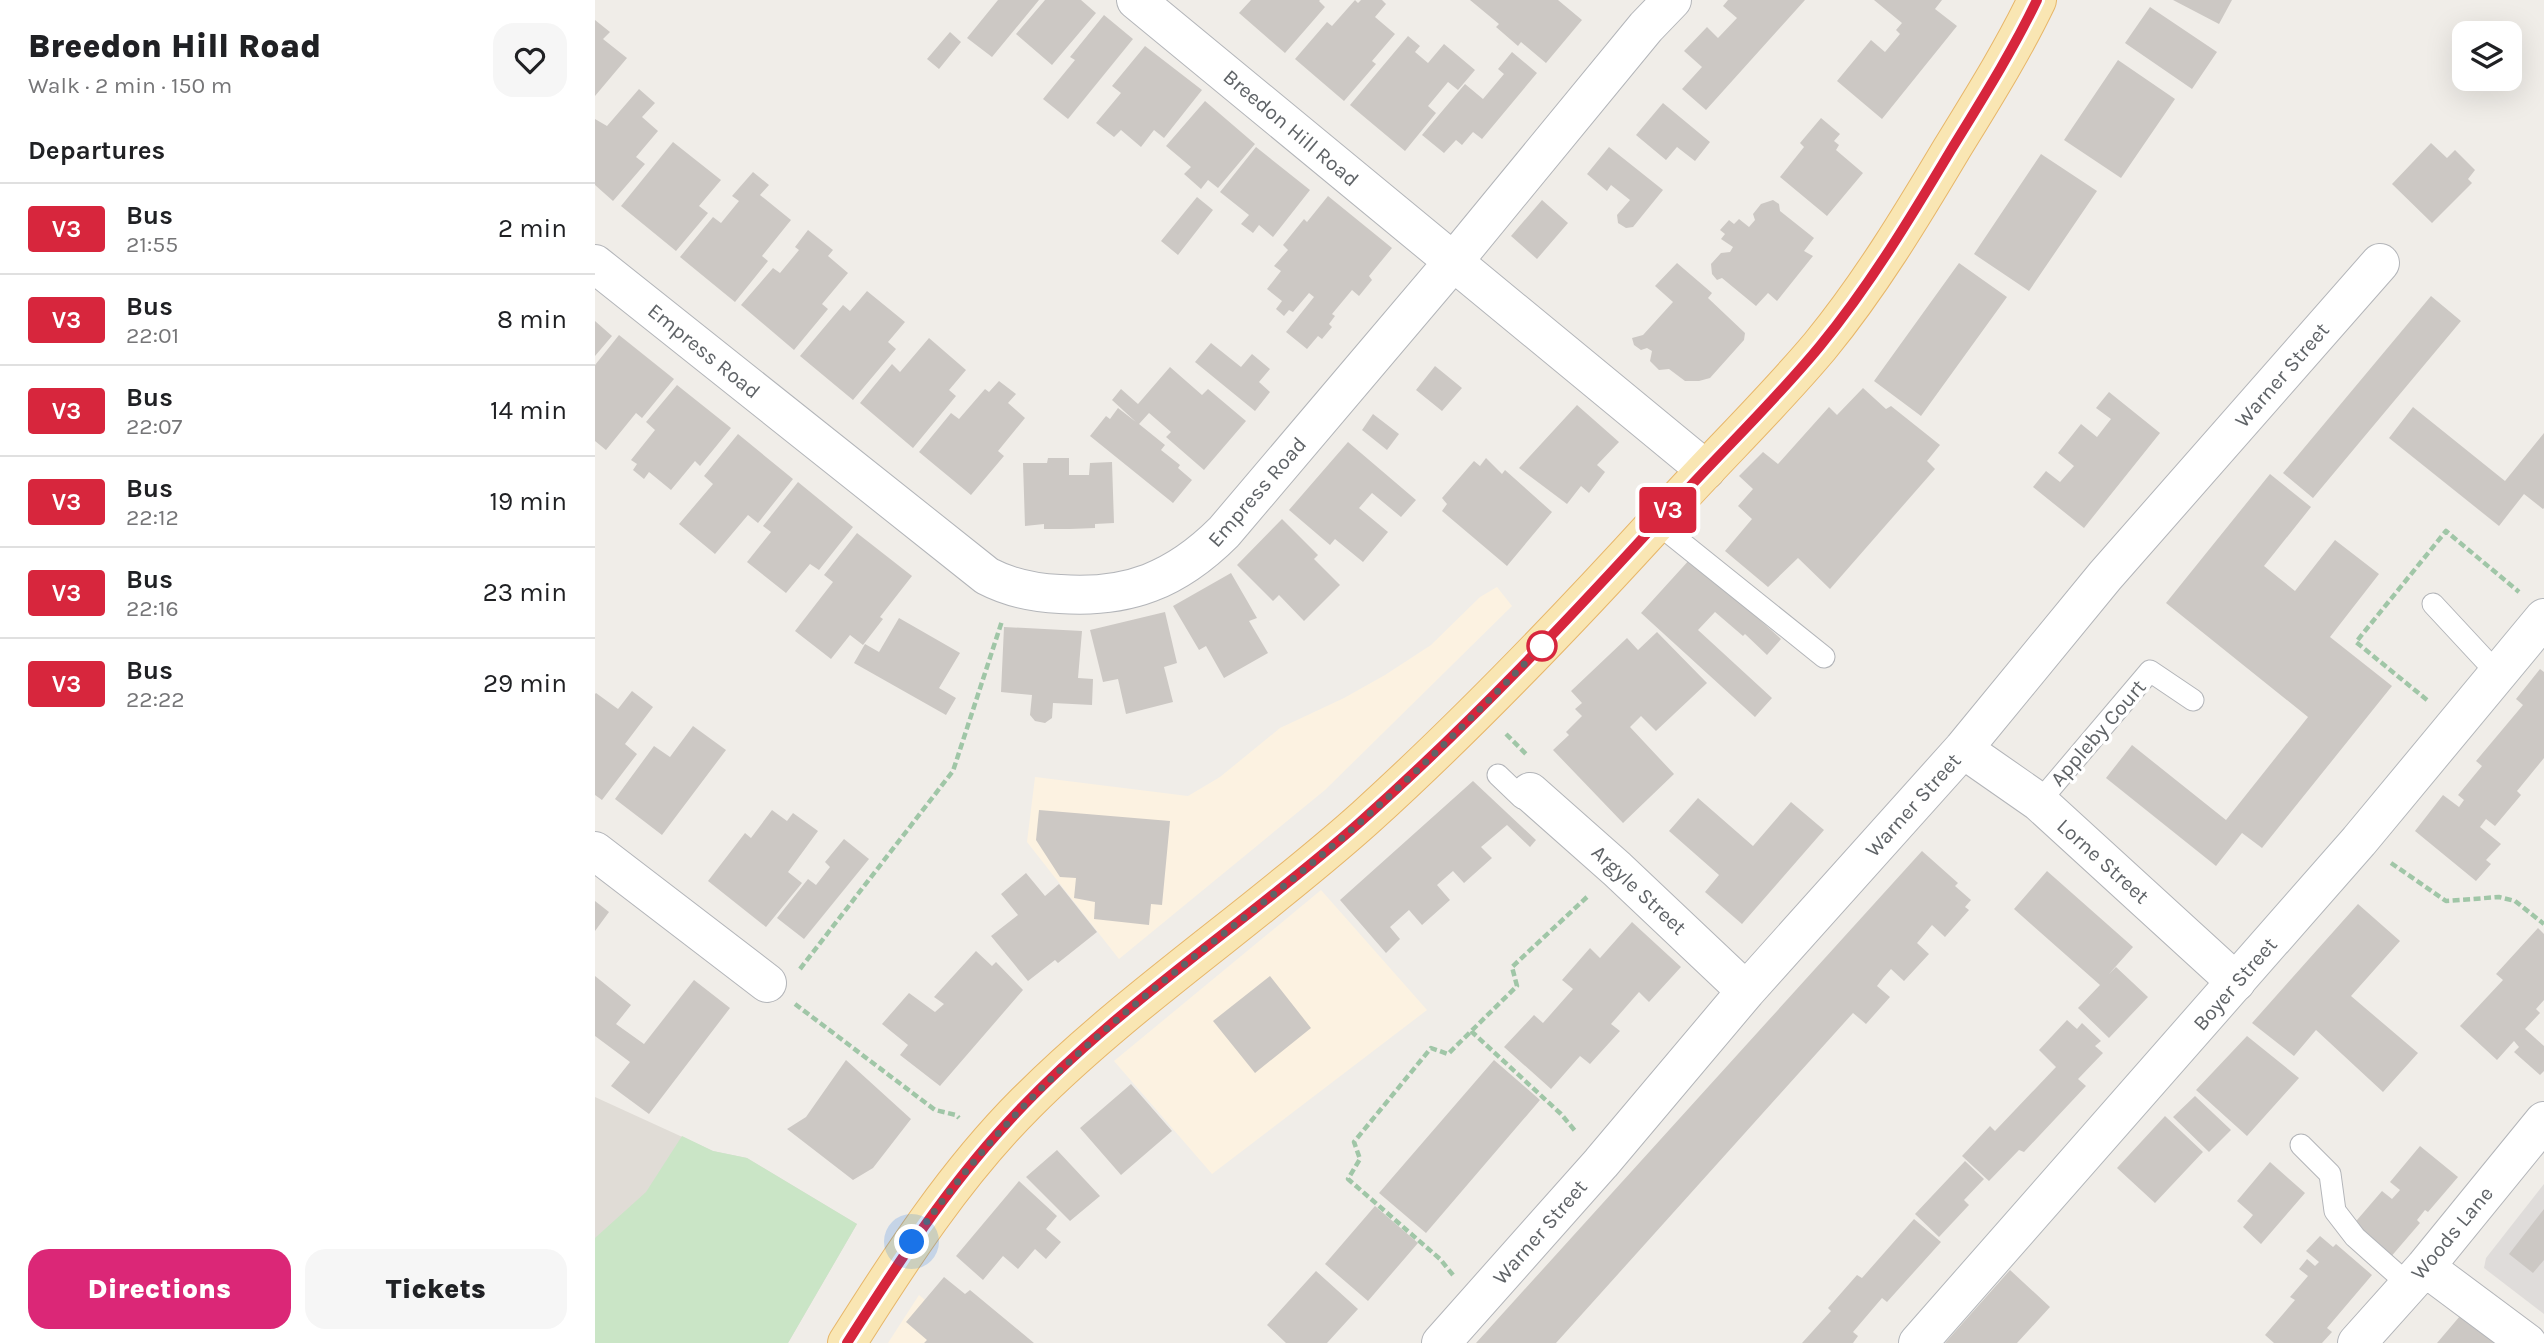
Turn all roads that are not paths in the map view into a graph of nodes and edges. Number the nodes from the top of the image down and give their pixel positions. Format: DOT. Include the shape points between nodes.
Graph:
graph roads {
  1 [pos="1136,0"];
  2 [pos="1672,0"];
  3 [pos="2036,0"];
  4 [pos="1453,262"];
  5 [pos="2380,263"];
  6 [pos="595,264"];
  7 [pos="1706,470"];
  8 [pos="1657,523"];
  9 [pos="2433,604"];
  10 [pos="2544,618"];
  11 [pos="1824,657"];
  12 [pos="2498,674"];
  13 [pos="2193,701"];
  14 [pos="1963,749"];
  15 [pos="1514,783"];
  16 [pos="2039,802"];
  17 [pos="595,851"];
  18 [pos="2236,982"];
  19 [pos="767,983"];
  20 [pos="1746,990"];
  21 [pos="2544,1121"];
  22 [pos="2301,1145"];
  23 [pos="2417,1276"];
  24 [pos="847,1343"];
  25 [pos="1441,1343"];
  26 [pos="1918,1343"];
  27 [pos="2357,1343"];
  28 [pos="2526,1343"];
  1 -- 4 [label="street, Breedon Hill Road"];
  2 -- 4 [label="street, Empress Road"];
  3 -- 7 [label="main road" via="1970,119 1874,273 1809,359"];
  4 -- 6 [label="street, Empress Road" via="1224,532 1192,561 1129,591 1068,595 1013,587 970,565"];
  4 -- 7 [label="street, Breedon Hill Road"];
  5 -- 14 [label="street, Warner Street" via="2105,576"];
  7 -- 8 [label="main road"];
  8 -- 11 [label="lane"];
  8 -- 24 [label="main road" via="1524,665 1375,809 1112,1024 1028,1101 930,1217"];
  9 -- 12 [label="lane"];
  10 -- 12 [label="street, Boyer Street"];
  12 -- 18 [label="street, Boyer Street"];
  13 -- 16 [label="lane, Appleby Court" via="2150,671"];
  14 -- 16 [label="street, Lorne Street"];
  14 -- 20 [label="street, Warner Street"];
  15 -- 20 [label="street, Argyle Street" via="1617,869"];
  16 -- 18 [label="street, Lorne Street"];
  17 -- 19 [label="street"];
  18 -- 26 [label="street, Boyer Street"];
  20 -- 25 [label="street, Warner Street"];
  21 -- 23 [label="street, Woods Lane"];
  22 -- 23 [label="lane" via="2330,1174 2335,1212 2355,1237"];
  23 -- 27 [label="street, Woods Lane"];
  23 -- 28 [label="street"];
}
